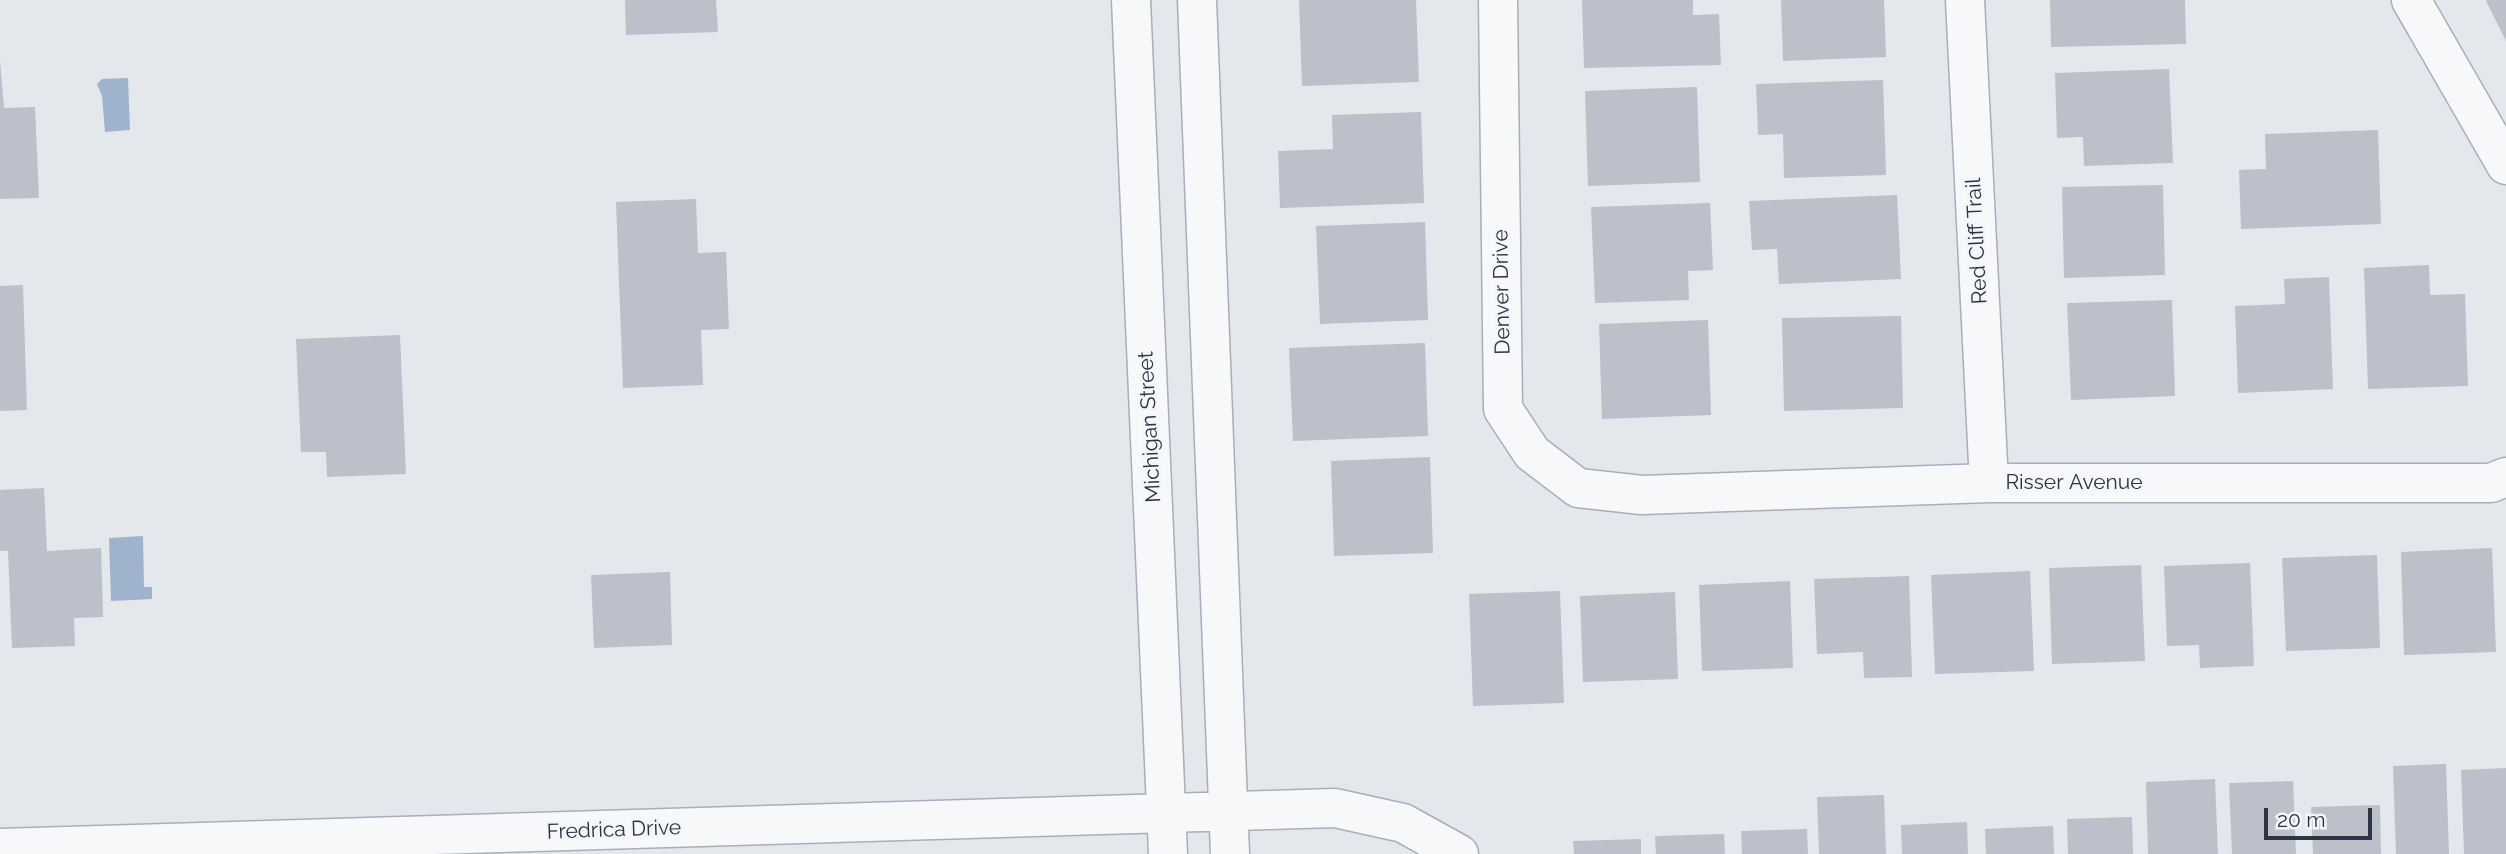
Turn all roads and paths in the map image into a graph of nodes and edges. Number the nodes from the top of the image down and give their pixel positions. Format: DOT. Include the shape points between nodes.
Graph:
graph roads {
  1 [pos="1131,0"];
  2 [pos="1197,0"];
  3 [pos="1497,0"];
  4 [pos="1965,0"];
  5 [pos="2411,0"];
  6 [pos="2506,165"];
  7 [pos="2506,477"];
  8 [pos="1989,483"];
  9 [pos="1642,495"];
  10 [pos="1229,811"];
  11 [pos="1167,813"];
  12 [pos="0,848"];
  13 [pos="1168,854"];
  14 [pos="1230,854"];
  15 [pos="1458,854"];
  1 -- 11 [label="street, Michigan Street"];
  2 -- 10 [label="street"];
  3 -- 9 [label="street, Denver Drive" via="1503,409 1532,453 1578,488"];
  4 -- 8 [label="street, Red Cliff Trail"];
  5 -- 6 [label="street"];
  7 -- 8 [label="street, Risser Avenue" via="2491,483"];
  8 -- 9 [label="street, Risser Avenue"];
  10 -- 11 [label="street, Fredrica Drive"];
  10 -- 14 [label="street"];
  10 -- 15 [label="street, Fredrica Drive" via="1335,808 1403,822"];
  11 -- 12 [label="street, Fredrica Drive"];
  11 -- 13 [label="street, Michigan Street"];
}
